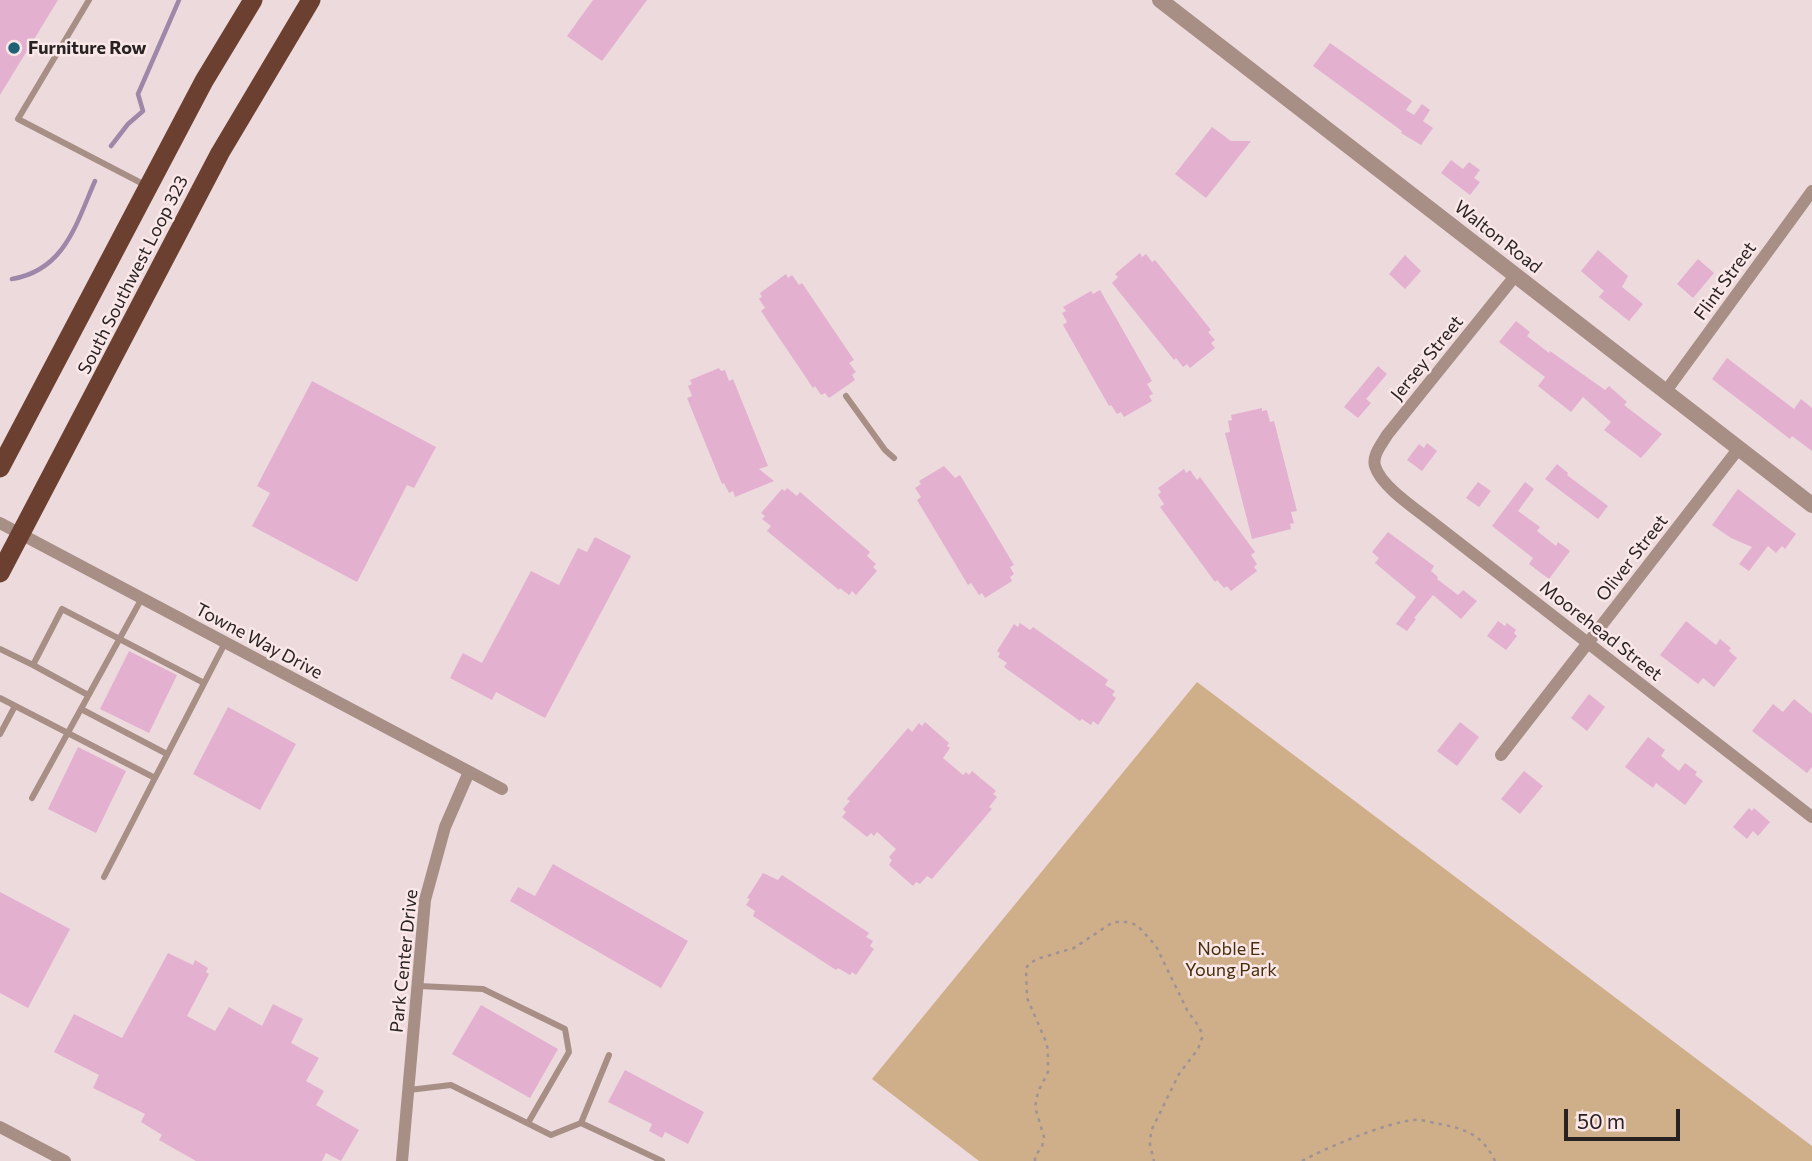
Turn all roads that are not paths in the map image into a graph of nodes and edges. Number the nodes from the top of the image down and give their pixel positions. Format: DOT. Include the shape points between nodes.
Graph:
graph roads {
  1 [pos="89,0"];
  2 [pos="253,0"];
  3 [pos="311,0"];
  4 [pos="1160,0"];
  5 [pos="148,187"];
  6 [pos="1812,191"];
  7 [pos="1516,276"];
  8 [pos="1666,391"];
  9 [pos="846,396"];
  10 [pos="1739,448"];
  11 [pos="894,458"];
  12 [pos="1375,466"];
  13 [pos="0,468"];
  14 [pos="1812,505"];
  15 [pos="0,523"];
  16 [pos="21,534"];
  17 [pos="0,573"];
  18 [pos="142,598"];
  19 [pos="119,639"];
  20 [pos="225,643"];
  21 [pos="1589,643"];
  22 [pos="0,649"];
  23 [pos="33,665"];
  24 [pos="204,683"];
  25 [pos="88,695"];
  26 [pos="0,698"];
  27 [pos="15,706"];
  28 [pos="80,709"];
  29 [pos="67,733"];
  30 [pos="0,734"];
  31 [pos="167,754"];
  32 [pos="1501,755"];
  33 [pos="469,772"];
  34 [pos="155,778"];
  35 [pos="502,789"];
  36 [pos="32,798"];
  37 [pos="1812,817"];
  38 [pos="104,877"];
  39 [pos="419,986"];
  40 [pos="609,1055"];
  41 [pos="409,1090"];
  42 [pos="528,1123"];
  43 [pos="580,1123"];
  44 [pos="0,1127"];
  45 [pos="65,1161"];
  46 [pos="402,1161"];
  47 [pos="662,1161"];
  1 -- 5 [label="lane" via="18,120"];
  2 -- 5 [label="highway, South Southwest Loop 323"];
  3 -- 16 [label="highway, South Southwest Loop 323" via="220,153"];
  4 -- 7 [label="street, Walton Road"];
  5 -- 13 [label="highway, South Southwest Loop 323"];
  6 -- 8 [label="street, Flint Street"];
  7 -- 8 [label="street, Walton Road"];
  7 -- 12 [label="street, Jersey Street" via="1387,435 1376,453"];
  8 -- 10 [label="street, Walton Road"];
  9 -- 11 [label="lane"];
  10 -- 14 [label="street, Walton Road"];
  10 -- 21 [label="street, Oliver Street"];
  12 -- 21 [label="street, Moorehead Street" via="1388,486"];
  15 -- 16 [label="street, Towne Way Drive"];
  16 -- 17 [label="highway, South Southwest Loop 323"];
  16 -- 18 [label="street, Towne Way Drive"];
  18 -- 19 [label="lane"];
  18 -- 20 [label="street, Towne Way Drive"];
  19 -- 23 [label="lane" via="62,609"];
  19 -- 24 [label="lane"];
  19 -- 25 [label="lane"];
  20 -- 24 [label="lane"];
  20 -- 33 [label="street, Towne Way Drive"];
  21 -- 32 [label="street, Oliver Street"];
  21 -- 37 [label="street, Moorehead Street"];
  22 -- 23 [label="lane"];
  23 -- 25 [label="lane"];
  24 -- 31 [label="lane"];
  25 -- 28 [label="lane"];
  26 -- 27 [label="lane"];
  27 -- 29 [label="lane"];
  27 -- 30 [label="lane"];
  28 -- 29 [label="lane"];
  28 -- 31 [label="lane"];
  29 -- 34 [label="lane"];
  29 -- 36 [label="lane"];
  31 -- 34 [label="lane"];
  33 -- 35 [label="street, Towne Way Drive"];
  33 -- 39 [label="street, Park Center Drive" via="445,827 425,900"];
  34 -- 38 [label="lane"];
  39 -- 41 [label="street, Park Center Drive"];
  39 -- 42 [label="lane" via="483,989 565,1029 569,1052"];
  40 -- 43 [label="lane"];
  41 -- 42 [label="lane" via="451,1085"];
  41 -- 46 [label="street, Park Center Drive"];
  42 -- 43 [label="lane" via="551,1135"];
  43 -- 47 [label="lane"];
  44 -- 45 [label="street"];
}
